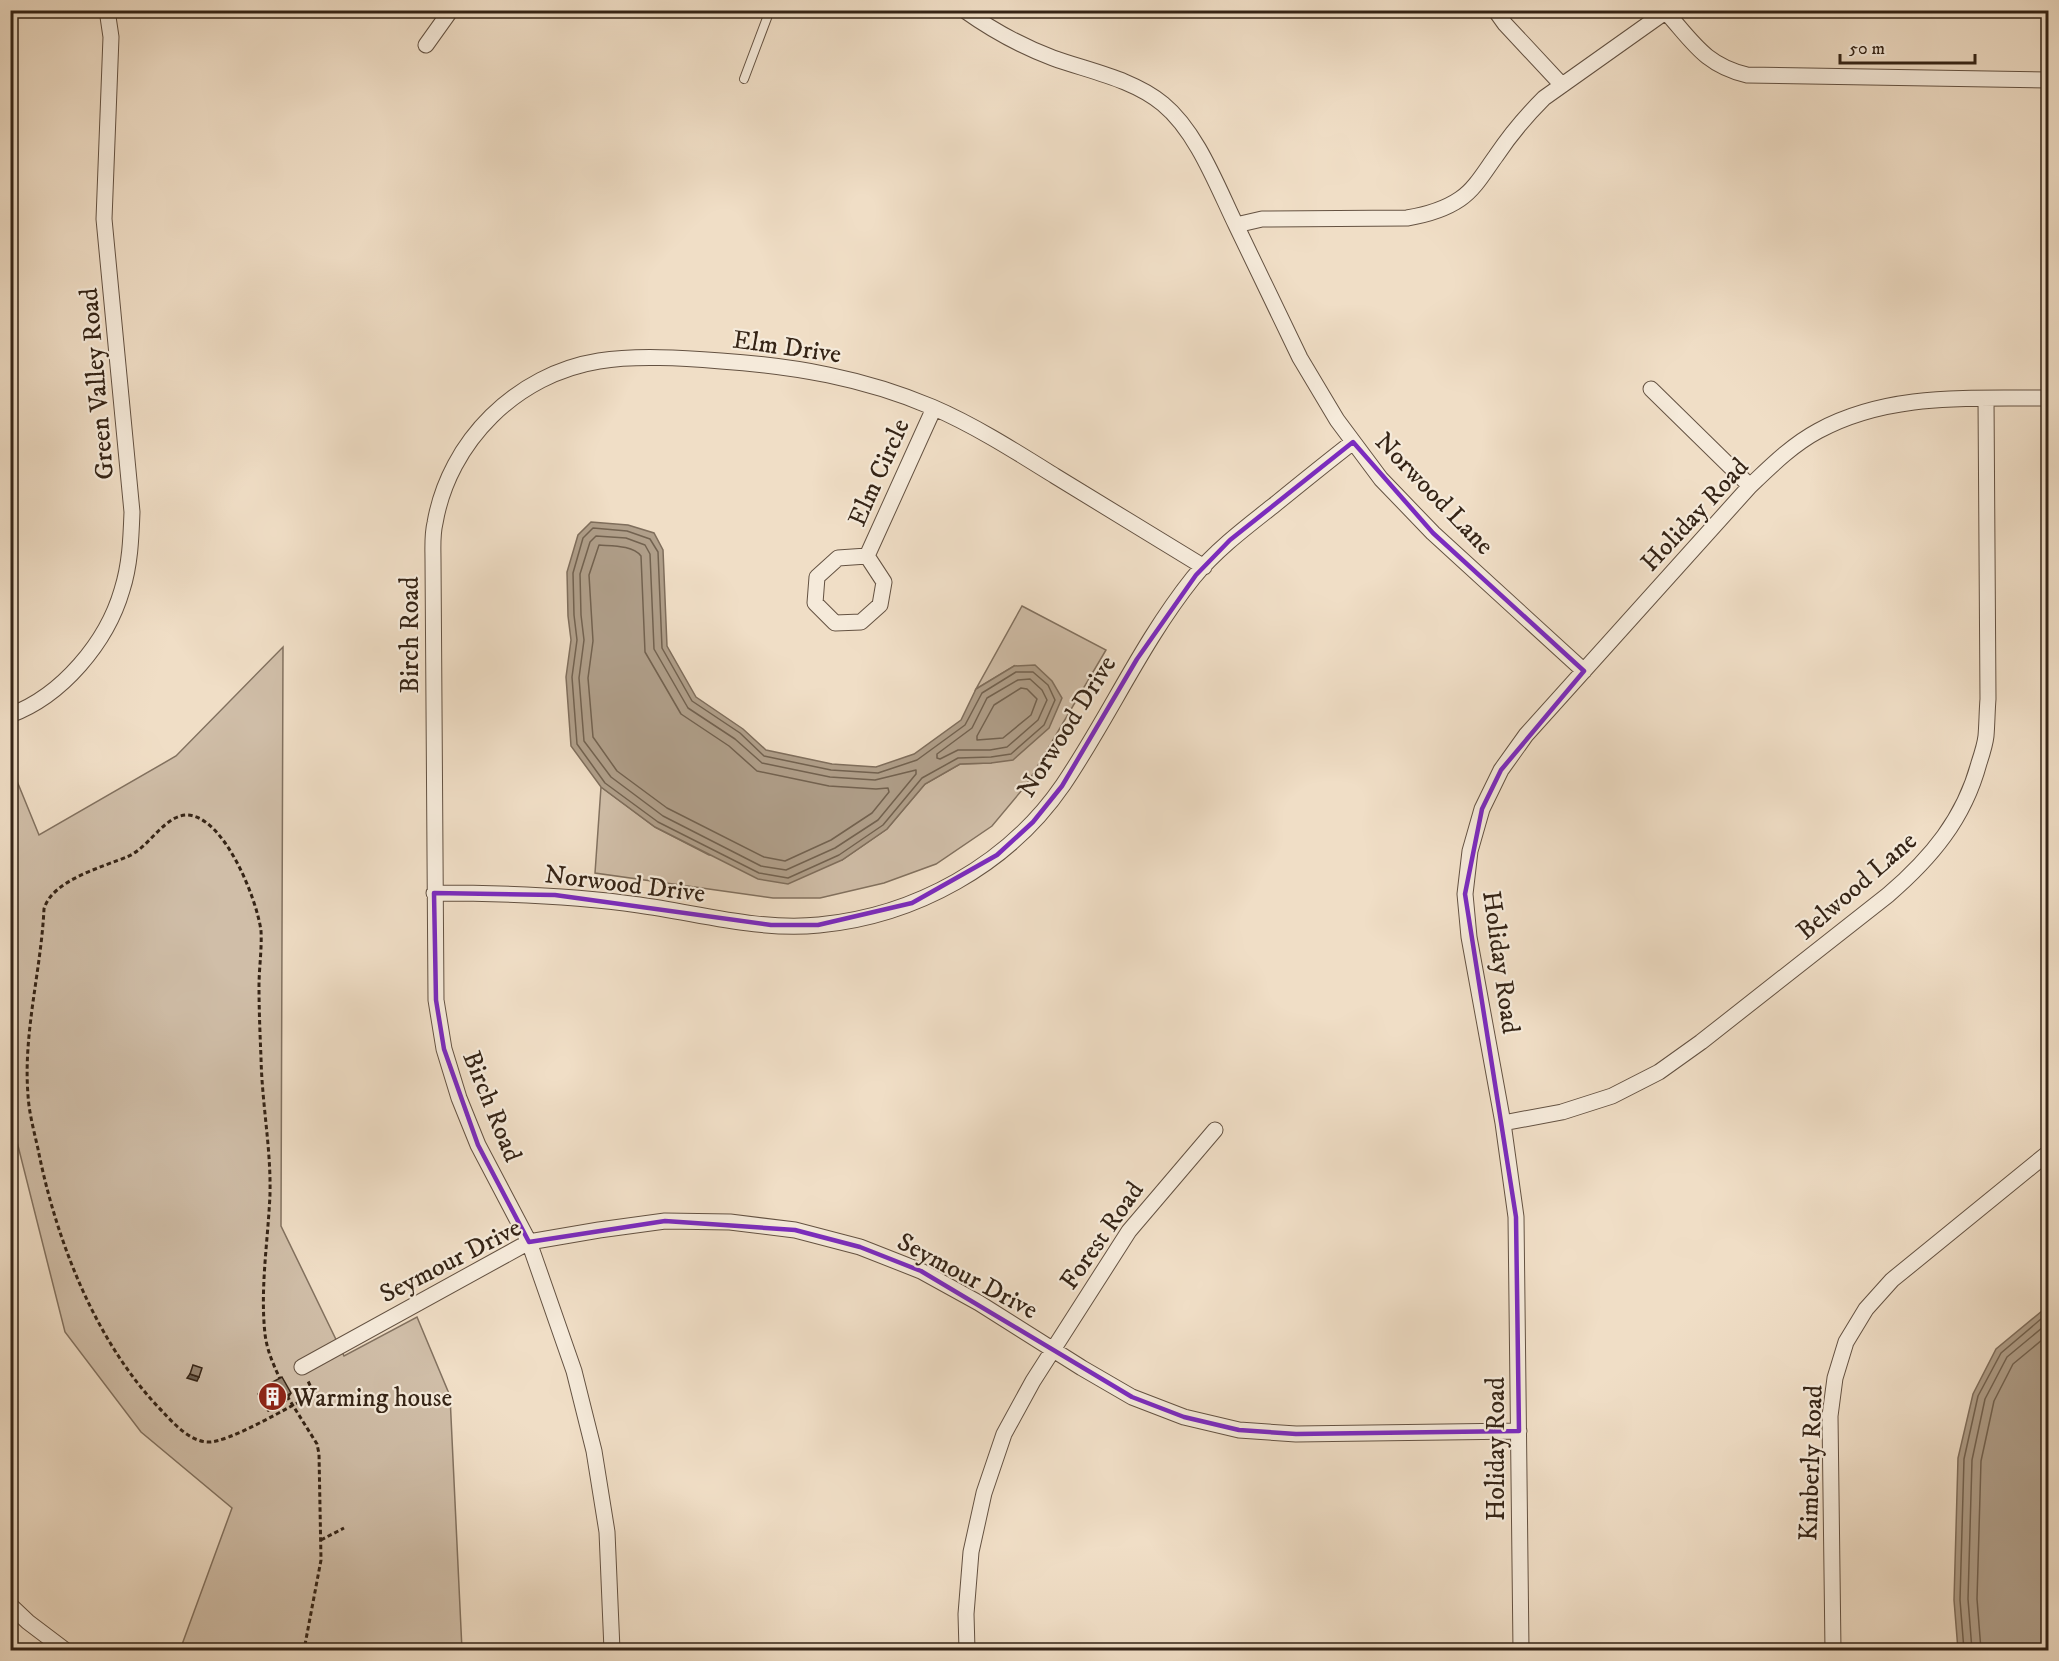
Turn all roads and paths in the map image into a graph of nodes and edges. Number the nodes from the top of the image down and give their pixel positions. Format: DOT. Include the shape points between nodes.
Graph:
graph roads {
  1 [pos="107,10"];
  2 [pos="451,10"];
  3 [pos="770,10"];
  4 [pos="964,10"];
  5 [pos="1495,10"];
  6 [pos="1667,11"];
  7 [pos="426,45"];
  8 [pos="744,79"];
  9 [pos="2049,80"];
  10 [pos="1561,84"];
  11 [pos="1236,225"];
  12 [pos="1651,389"];
  13 [pos="2049,398"];
  14 [pos="1986,399"];
  15 [pos="934,408"];
  16 [pos="1353,442"];
  17 [pos="1750,486"];
  18 [pos="867,556"];
  19 [pos="433,560"];
  20 [pos="1204,567"];
  21 [pos="1584,671"];
  22 [pos="15,713"];
  23 [pos="434,893"];
  24 [pos="1503,1123"];
  25 [pos="1215,1130"];
  26 [pos="2049,1153"];
  27 [pos="529,1242"];
  28 [pos="1053,1350"];
  29 [pos="302,1367"];
  30 [pos="280,1381"];
  31 [pos="285,1392"];
  32 [pos="314,1394"];
  33 [pos="292,1406"];
  34 [pos="1519,1431"];
  35 [pos="344,1528"];
  36 [pos="321,1540"];
  37 [pos="10,1605"];
  38 [pos="65,1650"];
  39 [pos="304,1650"];
  40 [pos="612,1650"];
  41 [pos="967,1650"];
  42 [pos="1521,1650"];
  43 [pos="1833,1650"];
  1 -- 22 [label="street, Green Valley Road" via="111,37 104,219 132,512 130,552 122,591 106,628 83,661 54,690"];
  2 -- 7 [label="street"];
  3 -- 8 [label="lane"];
  4 -- 11 [label="street, Norwood Lane" via="1022,45 1140,89 1163,104 1196,145"];
  5 -- 10 [label="street"];
  6 -- 9 [label="street" via="1711,61 1747,75"];
  6 -- 10 [label="street"];
  10 -- 11 [label="street" via="1530,112 1474,185 1444,208 1407,218 1262,219"];
  11 -- 16 [label="street, Norwood Lane" via="1300,358"];
  12 -- 17 [label="street"];
  13 -- 14 [label="street, Holiday Road"];
  14 -- 17 [label="street, Holiday Road" via="1901,402 1859,414 1818,431 1783,455"];
  14 -- 24 [label="street, Belwood Lane" via="1986,738 1962,810 1942,842 1888,895 1659,1072 1612,1096 1562,1112"];
  15 -- 18 [label="street, Elm Circle"];
  15 -- 19 [label="street, Elm Drive" via="834,375 771,364 631,359 566,369 508,401 483,424 460,454 444,487 434,524"];
  15 -- 20 [label="street, Elm Drive" via="1012,449"];
  16 -- 20 [label="street, Norwood Drive" via="1230,540"];
  16 -- 21 [label="street, Norwood Lane" via="1381,479 1433,533"];
  17 -- 21 [label="street, Holiday Road"];
  18 -- 18 [label="street, Elm Circle" via="838,558 817,577 815,603 835,623 861,622 880,605 884,582"];
  19 -- 23 [label="street, Birch Road"];
  20 -- 23 [label="street, Norwood Drive" via="1165,615 1062,786 1033,822 997,855 956,882 912,903 867,917 818,925 771,925 555,895"];
  21 -- 24 [label="street, Holiday Road" via="1526,735 1501,770 1482,809 1470,851 1466,894 1469,937"];
  23 -- 27 [label="street, Birch Road" via="436,1000 444,1049 478,1145"];
  24 -- 34 [label="street, Holiday Road" via="1516,1217"];
  25 -- 28 [label="street, Forest Road" via="1129,1231"];
  26 -- 43 [label="street, Kimberly Road" via="1892,1280 1866,1309 1846,1342 1835,1378 1830,1416"];
  27 -- 28 [label="street, Seymour Drive" via="665,1221 730,1222 795,1230 860,1247 921,1271"];
  27 -- 29 [label="street, Seymour Drive"];
  27 -- 40 [label="street, Birch Road" via="574,1371 594,1451 607,1532"];
  28 -- 34 [label="street, Seymour Drive" via="1132,1397 1184,1417 1239,1430 1296,1434"];
  28 -- 41 [label="street, Forest Road" via="1004,1434 984,1493 971,1552"];
  30 -- 33 [label="path" via="265,1335 270,1161 261,1059 261,932 254,906 225,842 199,817 185,815 167,822 144,847 66,884 47,899 27,1063 32,1120 52,1212 74,1269 103,1330 147,1395 193,1438 206,1442 226,1439"];
  31 -- 33 [label="path"];
  32 -- 33 [label="path"];
  33 -- 36 [label="path" via="317,1444"];
  34 -- 42 [label="street, Holiday Road"];
  35 -- 36 [label="path"];
  36 -- 39 [label="path" via="319,1577"];
  37 -- 38 [label="street"];
}
